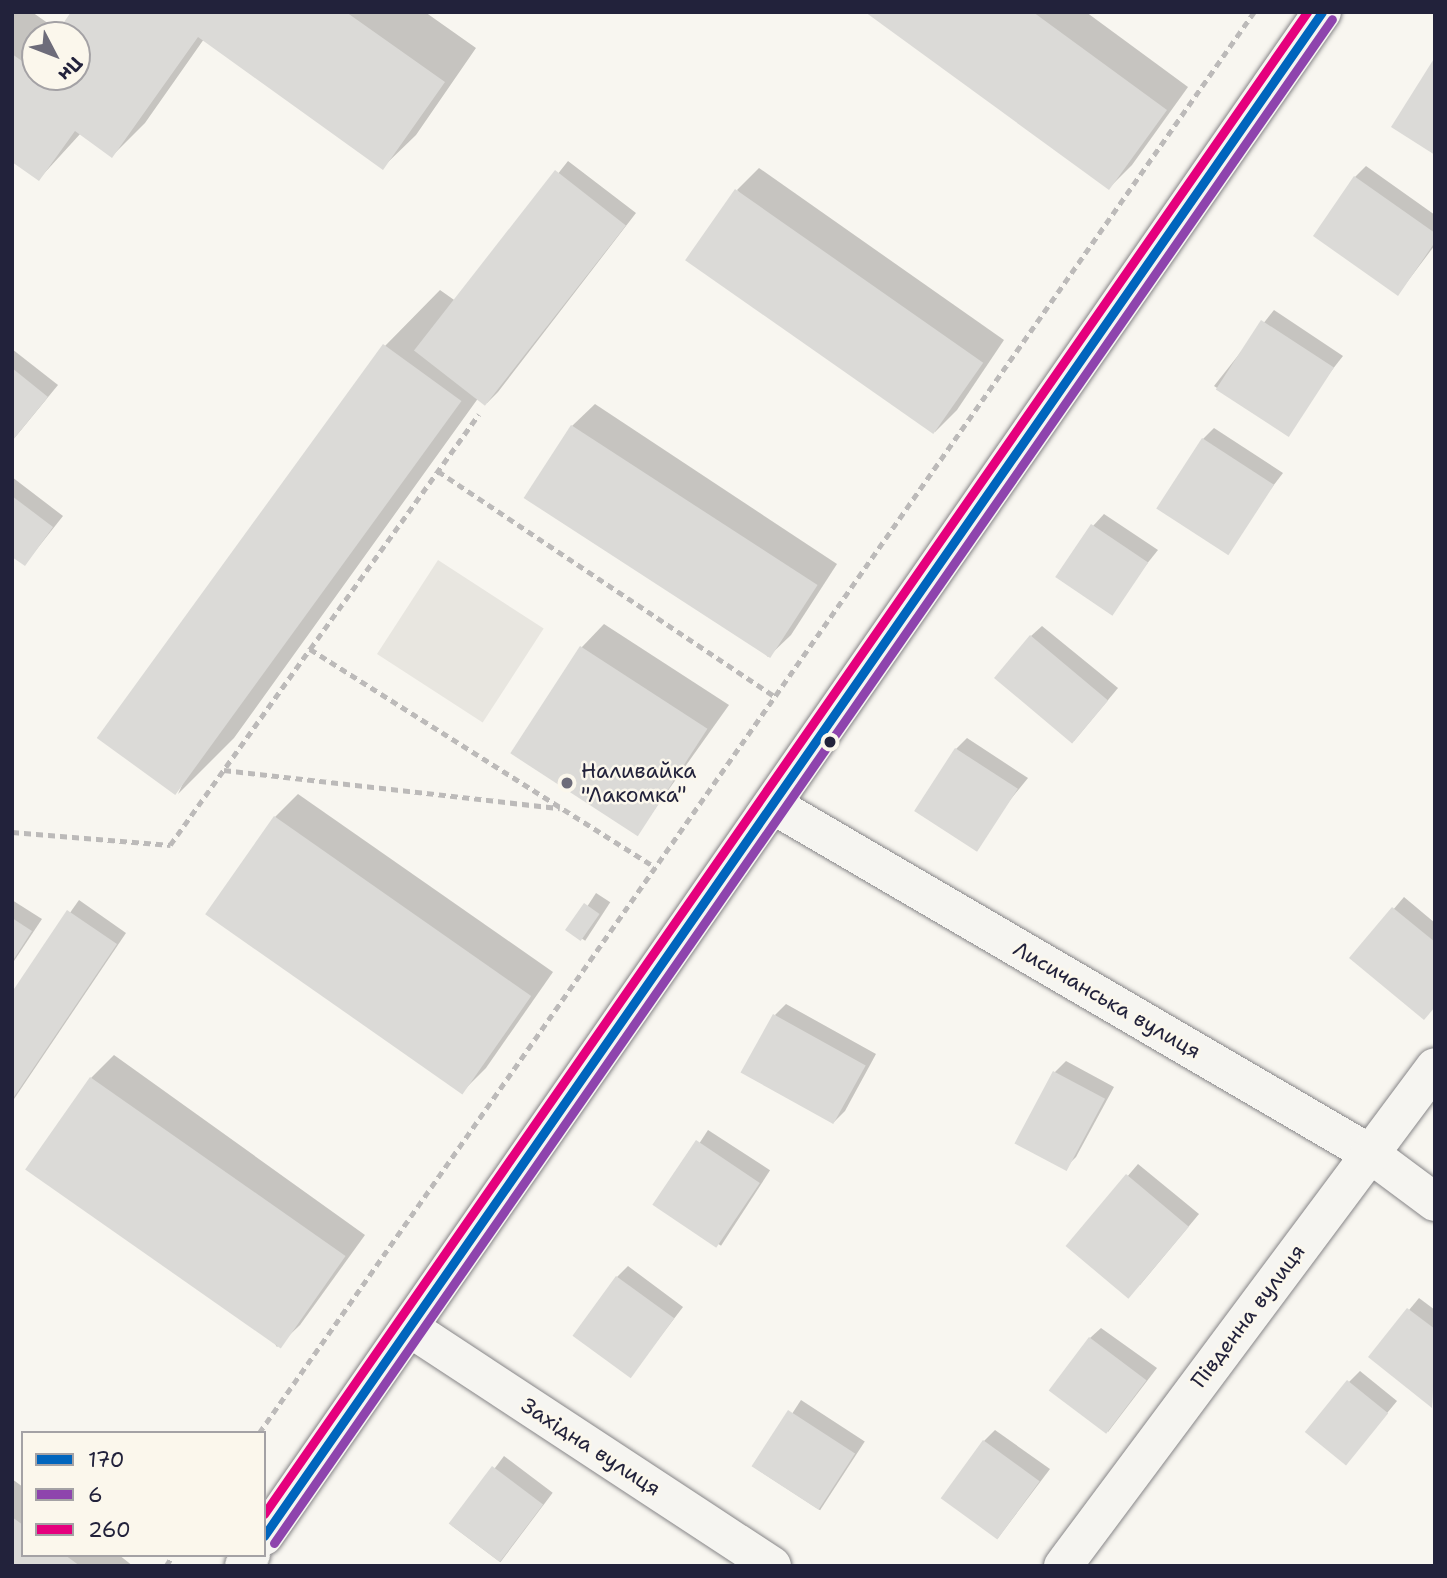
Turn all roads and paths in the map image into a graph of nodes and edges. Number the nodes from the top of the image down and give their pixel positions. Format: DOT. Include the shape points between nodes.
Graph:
graph roads {
  1 [pos="1254,12"];
  2 [pos="1322,12"];
  3 [pos="479,414"];
  4 [pos="438,471"];
  5 [pos="310,649"];
  6 [pos="774,696"];
  7 [pos="223,770"];
  8 [pos="773,805"];
  9 [pos="562,808"];
  10 [pos="12,832"];
  11 [pos="655,867"];
  12 [pos="1435,1067"];
  13 [pos="1369,1153"];
  14 [pos="1435,1202"];
  15 [pos="410,1328"];
  16 [pos="260,1431"];
  17 [pos="266,1533"];
  18 [pos="772,1566"];
  19 [pos="1063,1566"];
  1 -- 6 [label="path"];
  2 -- 8 [label="main road"];
  3 -- 4 [label="path"];
  4 -- 5 [label="path"];
  4 -- 6 [label="path"];
  5 -- 7 [label="path"];
  5 -- 9 [label="path"];
  6 -- 11 [label="path"];
  7 -- 9 [label="path"];
  7 -- 10 [label="path" via="170,845"];
  8 -- 13 [label="main road, Лисичанська вулиця"];
  8 -- 15 [label="main road"];
  9 -- 11 [label="path"];
  11 -- 16 [label="path"];
  12 -- 13 [label="main road, Південна вулиця"];
  13 -- 14 [label="main road, Лисичанська вулиця"];
  13 -- 19 [label="main road, Південна вулиця"];
  15 -- 17 [label="main road"];
  15 -- 18 [label="main road, Західна вулиця"];
}
